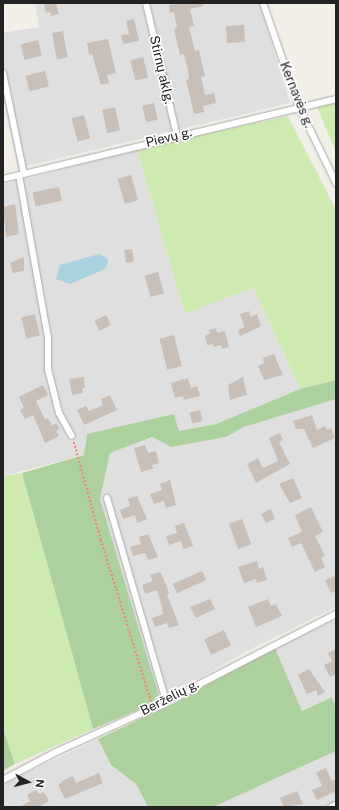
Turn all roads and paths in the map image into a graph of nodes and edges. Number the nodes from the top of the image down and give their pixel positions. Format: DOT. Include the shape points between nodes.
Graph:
graph roads {
  1 [pos="146,3"];
  2 [pos="263,3"];
  3 [pos="3,74"];
  4 [pos="336,99"];
  5 [pos="299,107"];
  6 [pos="177,136"];
  7 [pos="22,175"];
  8 [pos="3,179"];
  9 [pos="336,183"];
  10 [pos="72,436"];
  11 [pos="107,498"];
  12 [pos="336,614"];
  13 [pos="166,701"];
  14 [pos="153,708"];
  15 [pos="3,780"];
  16 [pos="336,805"];
  17 [pos="331,807"];
  1 -- 6 [label="street, Stirnų aklg."];
  2 -- 5 [label="street, Kernavės g."];
  3 -- 7 [label="street"];
  4 -- 5 [label="street, Pievų g."];
  5 -- 6 [label="street, Pievų g."];
  5 -- 9 [label="street, Kernavės g."];
  6 -- 7 [label="street, Pievų g."];
  7 -- 8 [label="street, Pievų g."];
  7 -- 10 [label="street" via="48,337 48,369 59,413"];
  10 -- 14 [label="path"];
  11 -- 13 [label="street"];
  12 -- 13 [label="street, Berželių g."];
  13 -- 14 [label="street, Berželių g."];
  14 -- 15 [label="street, Berželių g." via="56,752"];
  16 -- 17 [label="street"];
}
